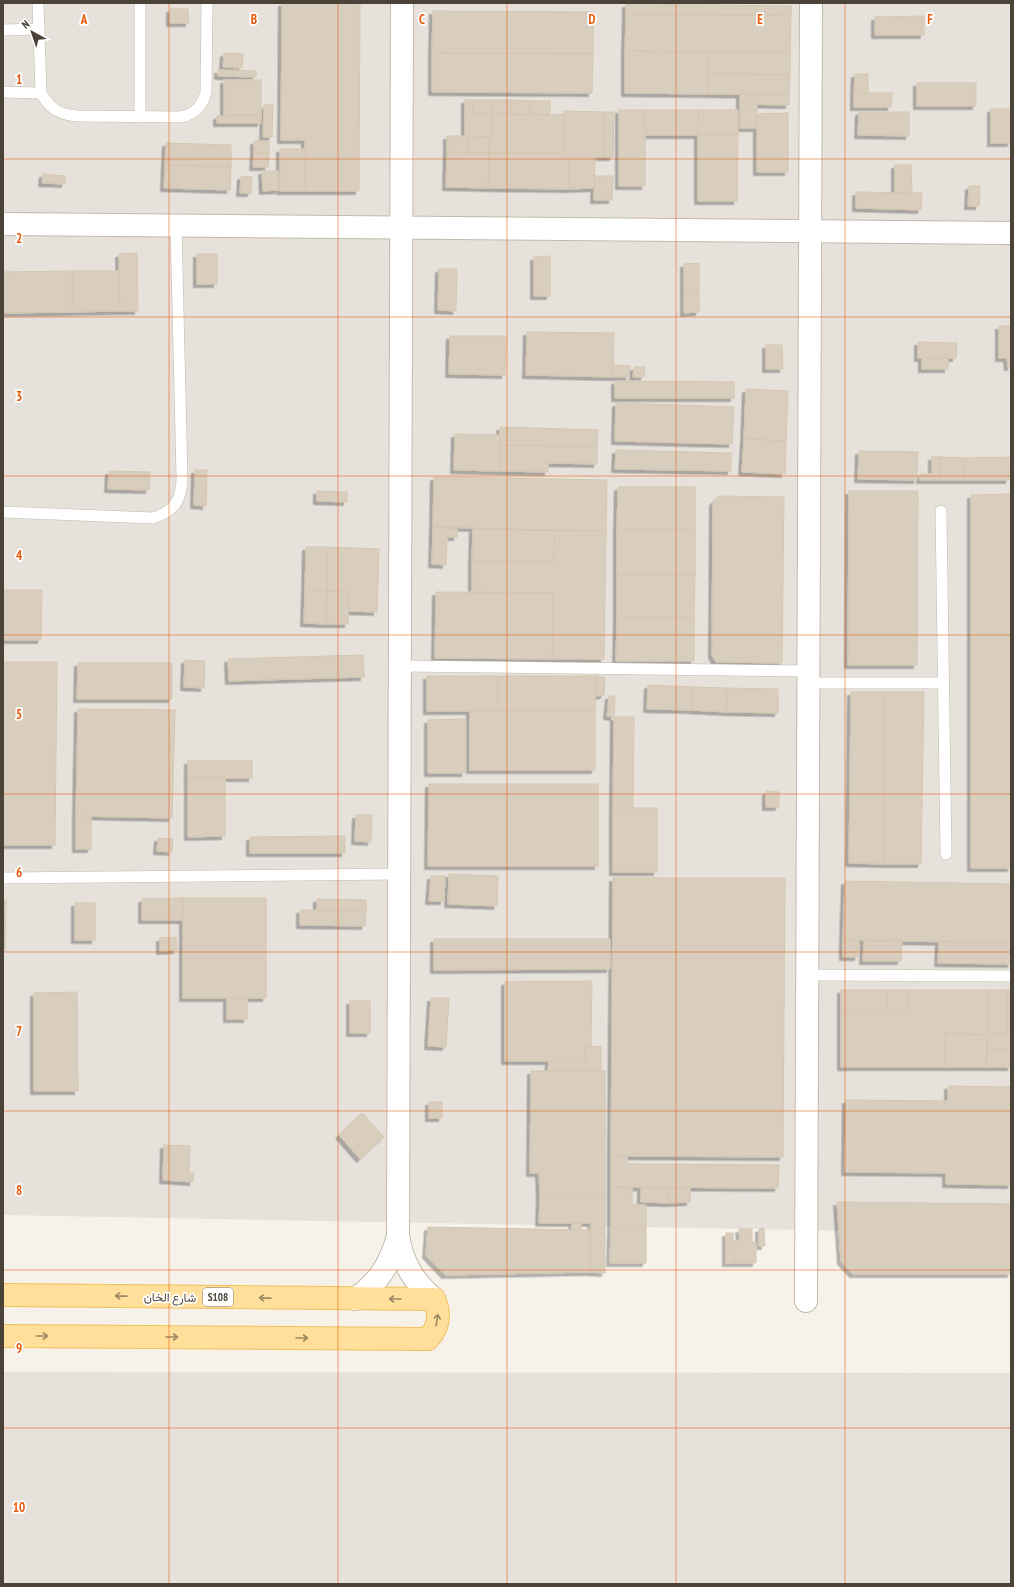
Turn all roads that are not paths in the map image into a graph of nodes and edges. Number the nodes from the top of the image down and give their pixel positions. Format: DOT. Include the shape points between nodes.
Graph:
graph roads {
  1 [pos="38,3"];
  2 [pos="140,3"];
  3 [pos="207,3"];
  4 [pos="402,3"];
  5 [pos="811,3"];
  6 [pos="39,29"];
  7 [pos="3,30"];
  8 [pos="3,92"];
  9 [pos="41,93"];
  10 [pos="140,117"];
  11 [pos="3,224"];
  12 [pos="176,226"];
  13 [pos="402,228"];
  14 [pos="810,231"];
  15 [pos="1011,233"];
  16 [pos="3,512"];
  17 [pos="941,512"];
  18 [pos="401,666"];
  19 [pos="808,677"];
  20 [pos="944,683"];
  21 [pos="946,854"];
  22 [pos="399,874"];
  23 [pos="3,878"];
  24 [pos="807,975"];
  25 [pos="1011,976"];
  26 [pos="398,1236"];
  27 [pos="3,1294"];
  28 [pos="355,1299"];
  29 [pos="434,1299"];
  30 [pos="806,1301"];
  31 [pos="3,1336"];
  1 -- 6 [label="lane"];
  2 -- 10 [label="lane"];
  3 -- 10 [label="lane" via="206,92 203,102 190,115 180,118"];
  4 -- 13 [label="street"];
  5 -- 14 [label="street"];
  6 -- 7 [label="lane"];
  6 -- 9 [label="lane"];
  8 -- 9 [label="lane"];
  9 -- 10 [label="lane" via="46,103 66,116"];
  11 -- 12 [label="street"];
  12 -- 13 [label="street"];
  12 -- 16 [label="lane" via="182,477 180,495 176,503 170,510 153,518"];
  13 -- 14 [label="street"];
  13 -- 18 [label="street"];
  14 -- 15 [label="street"];
  14 -- 19 [label="street"];
  17 -- 20 [label="lane"];
  18 -- 19 [label="lane"];
  18 -- 22 [label="street"];
  19 -- 20 [label="lane"];
  19 -- 24 [label="street"];
  20 -- 21 [label="lane"];
  22 -- 23 [label="lane"];
  22 -- 26 [label="street"];
  24 -- 25 [label="lane"];
  24 -- 30 [label="street"];
  26 -- 28 [label="street" via="391,1258 378,1279"];
  26 -- 29 [label="street" via="400,1251 413,1278"];
  28 -- 27 [label="main road, شارع الخان / S108, one-way"];
  29 -- 28 [label="main road, شارع الخان / S108, one-way"];
  31 -- 29 [label="main road, one-way" via="428,1339 438,1320"];
}
